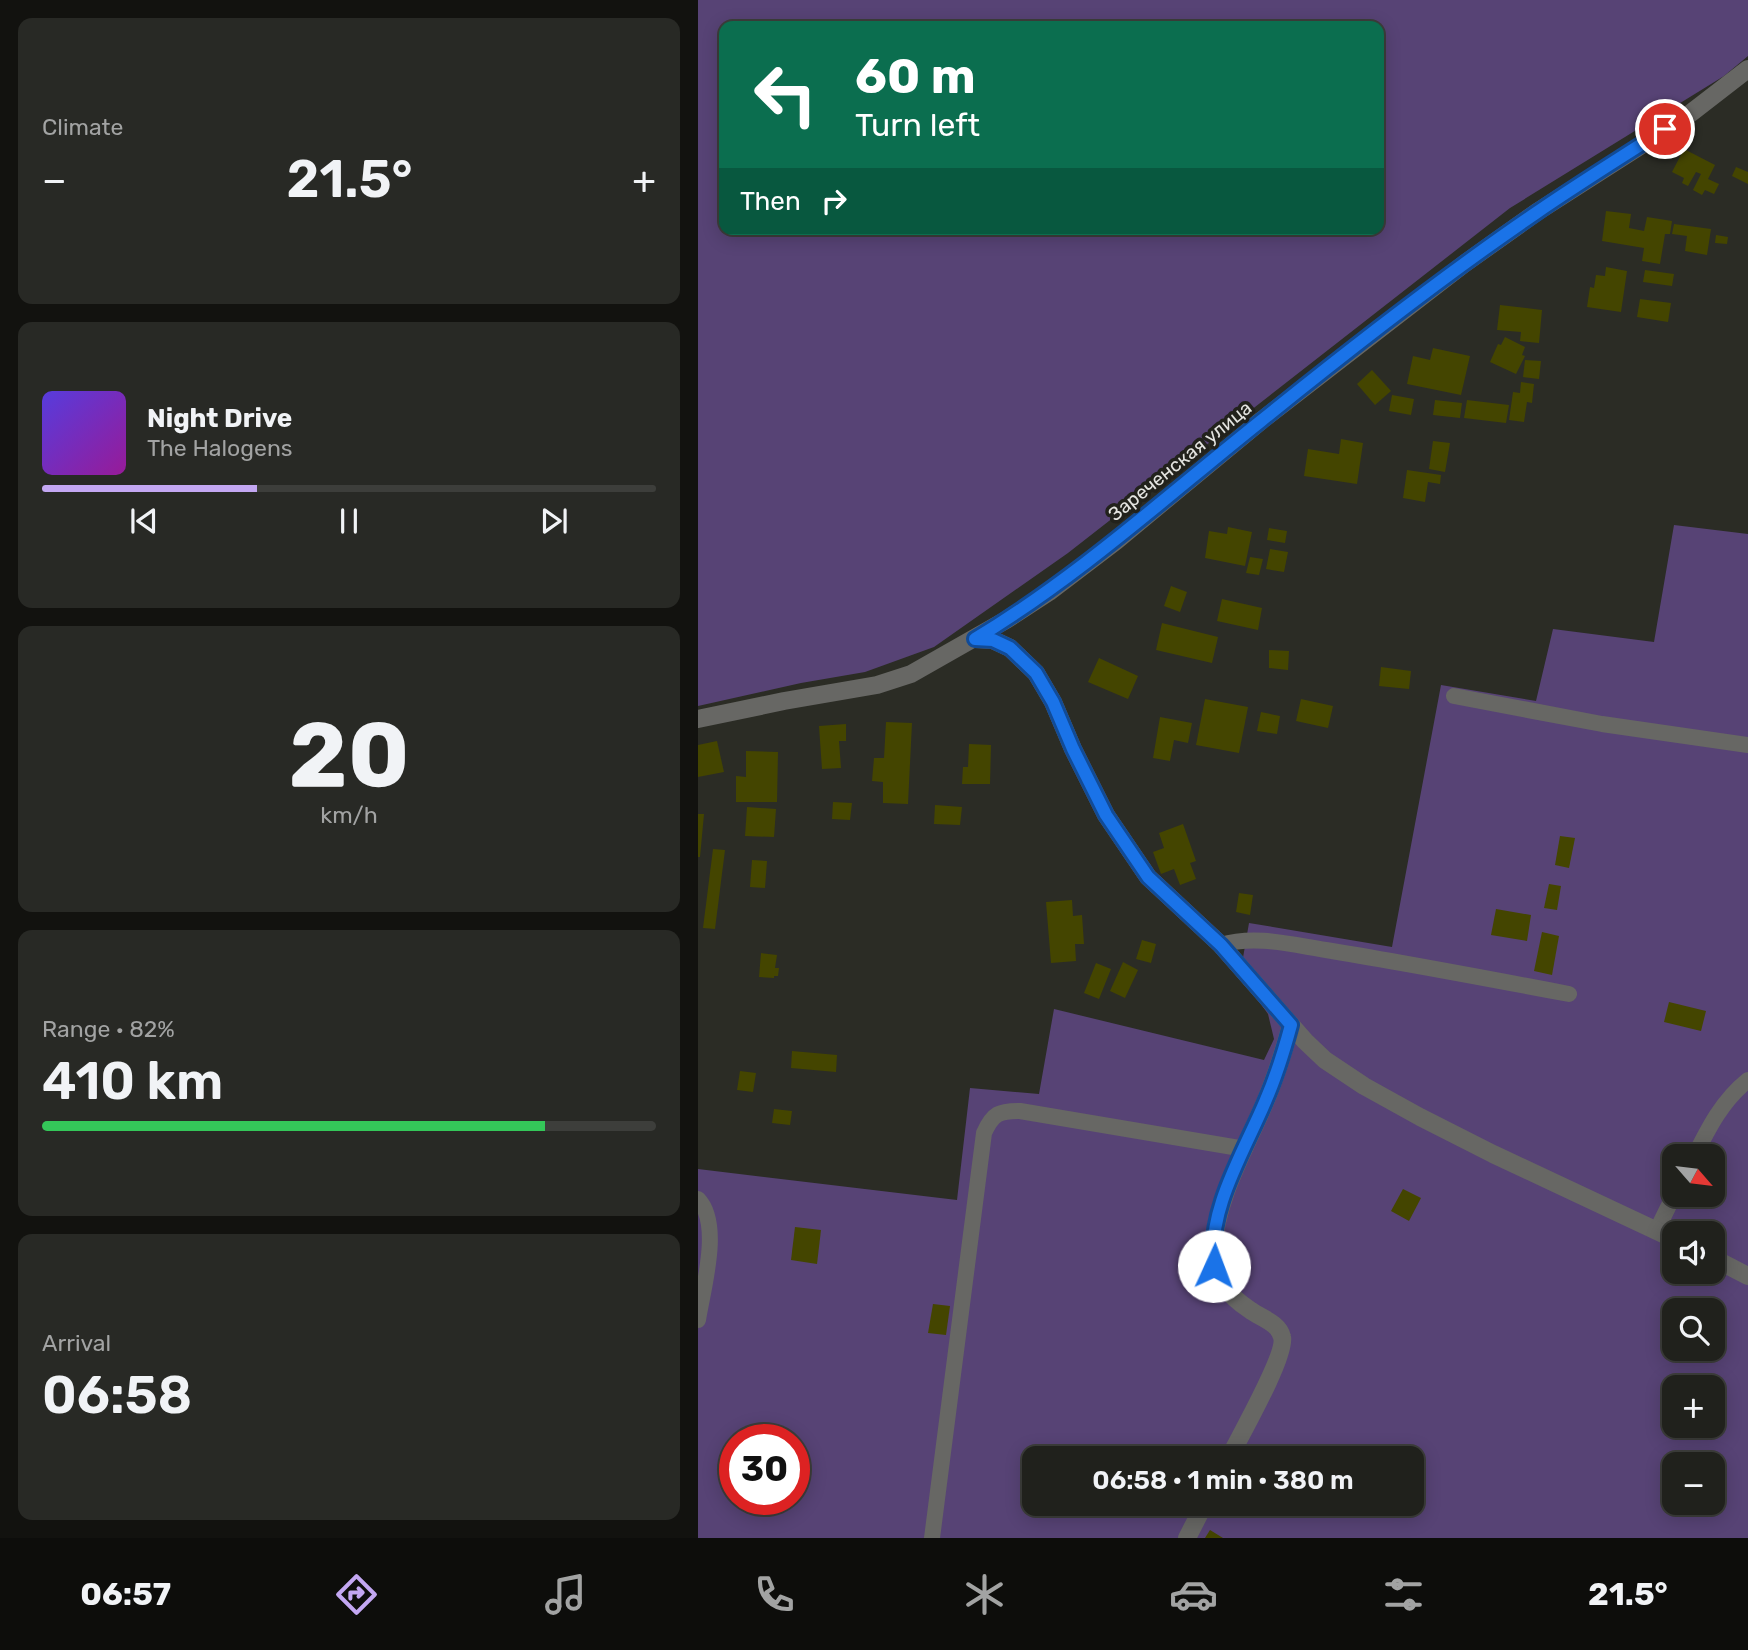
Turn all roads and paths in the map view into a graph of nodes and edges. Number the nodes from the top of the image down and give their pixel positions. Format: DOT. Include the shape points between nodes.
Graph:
graph roads {
  1 [pos="1748,69"];
  2 [pos="975,639"];
  3 [pos="1454,696"];
  4 [pos="698,719"];
  5 [pos="1748,745"];
  6 [pos="1221,945"];
  7 [pos="1569,993"];
  8 [pos="1291,1025"];
  9 [pos="1748,1080"];
  10 [pos="1701,1144"];
  11 [pos="1245,1149"];
  12 [pos="698,1199"];
  13 [pos="1668,1208"];
  14 [pos="1657,1230"];
  15 [pos="1662,1233"];
  16 [pos="1725,1264"];
  17 [pos="1748,1276"];
  18 [pos="698,1320"];
  19 [pos="1235,1446"];
  20 [pos="1199,1516"];
  21 [pos="932,1538"];
  22 [pos="1187,1538"];
  1 -- 2 [label="street, Зареченская улица" via="1687,116 1464,264 1262,420 1116,541 1049,592"];
  2 -- 4 [label="street, Зареченская улица" via="911,674 877,685"];
  2 -- 6 [label="street" via="993,640 1010,648 1036,673 1125,845 1148,877"];
  3 -- 5 [label="lane"];
  6 -- 7 [label="lane" via="1255,939"];
  6 -- 8 [label="street"];
  8 -- 11 [label="street"];
  8 -- 14 [label="street" via="1325,1060 1364,1086 1493,1154"];
  9 -- 10 [label="lane" via="1732,1093"];
  11 -- 19 [label="street" via="1218,1218 1214,1266 1236,1300 1277,1328 1282,1346"];
  11 -- 21 [label="lane" via="1021,1111 1003,1111 990,1120 984,1133"];
  12 -- 18 [label="lane" via="705,1206 710,1226"];
  13 -- 14 [label="lane"];
  14 -- 15 [label="street"];
  16 -- 17 [label="street"];
  20 -- 22 [label="street"];
}
